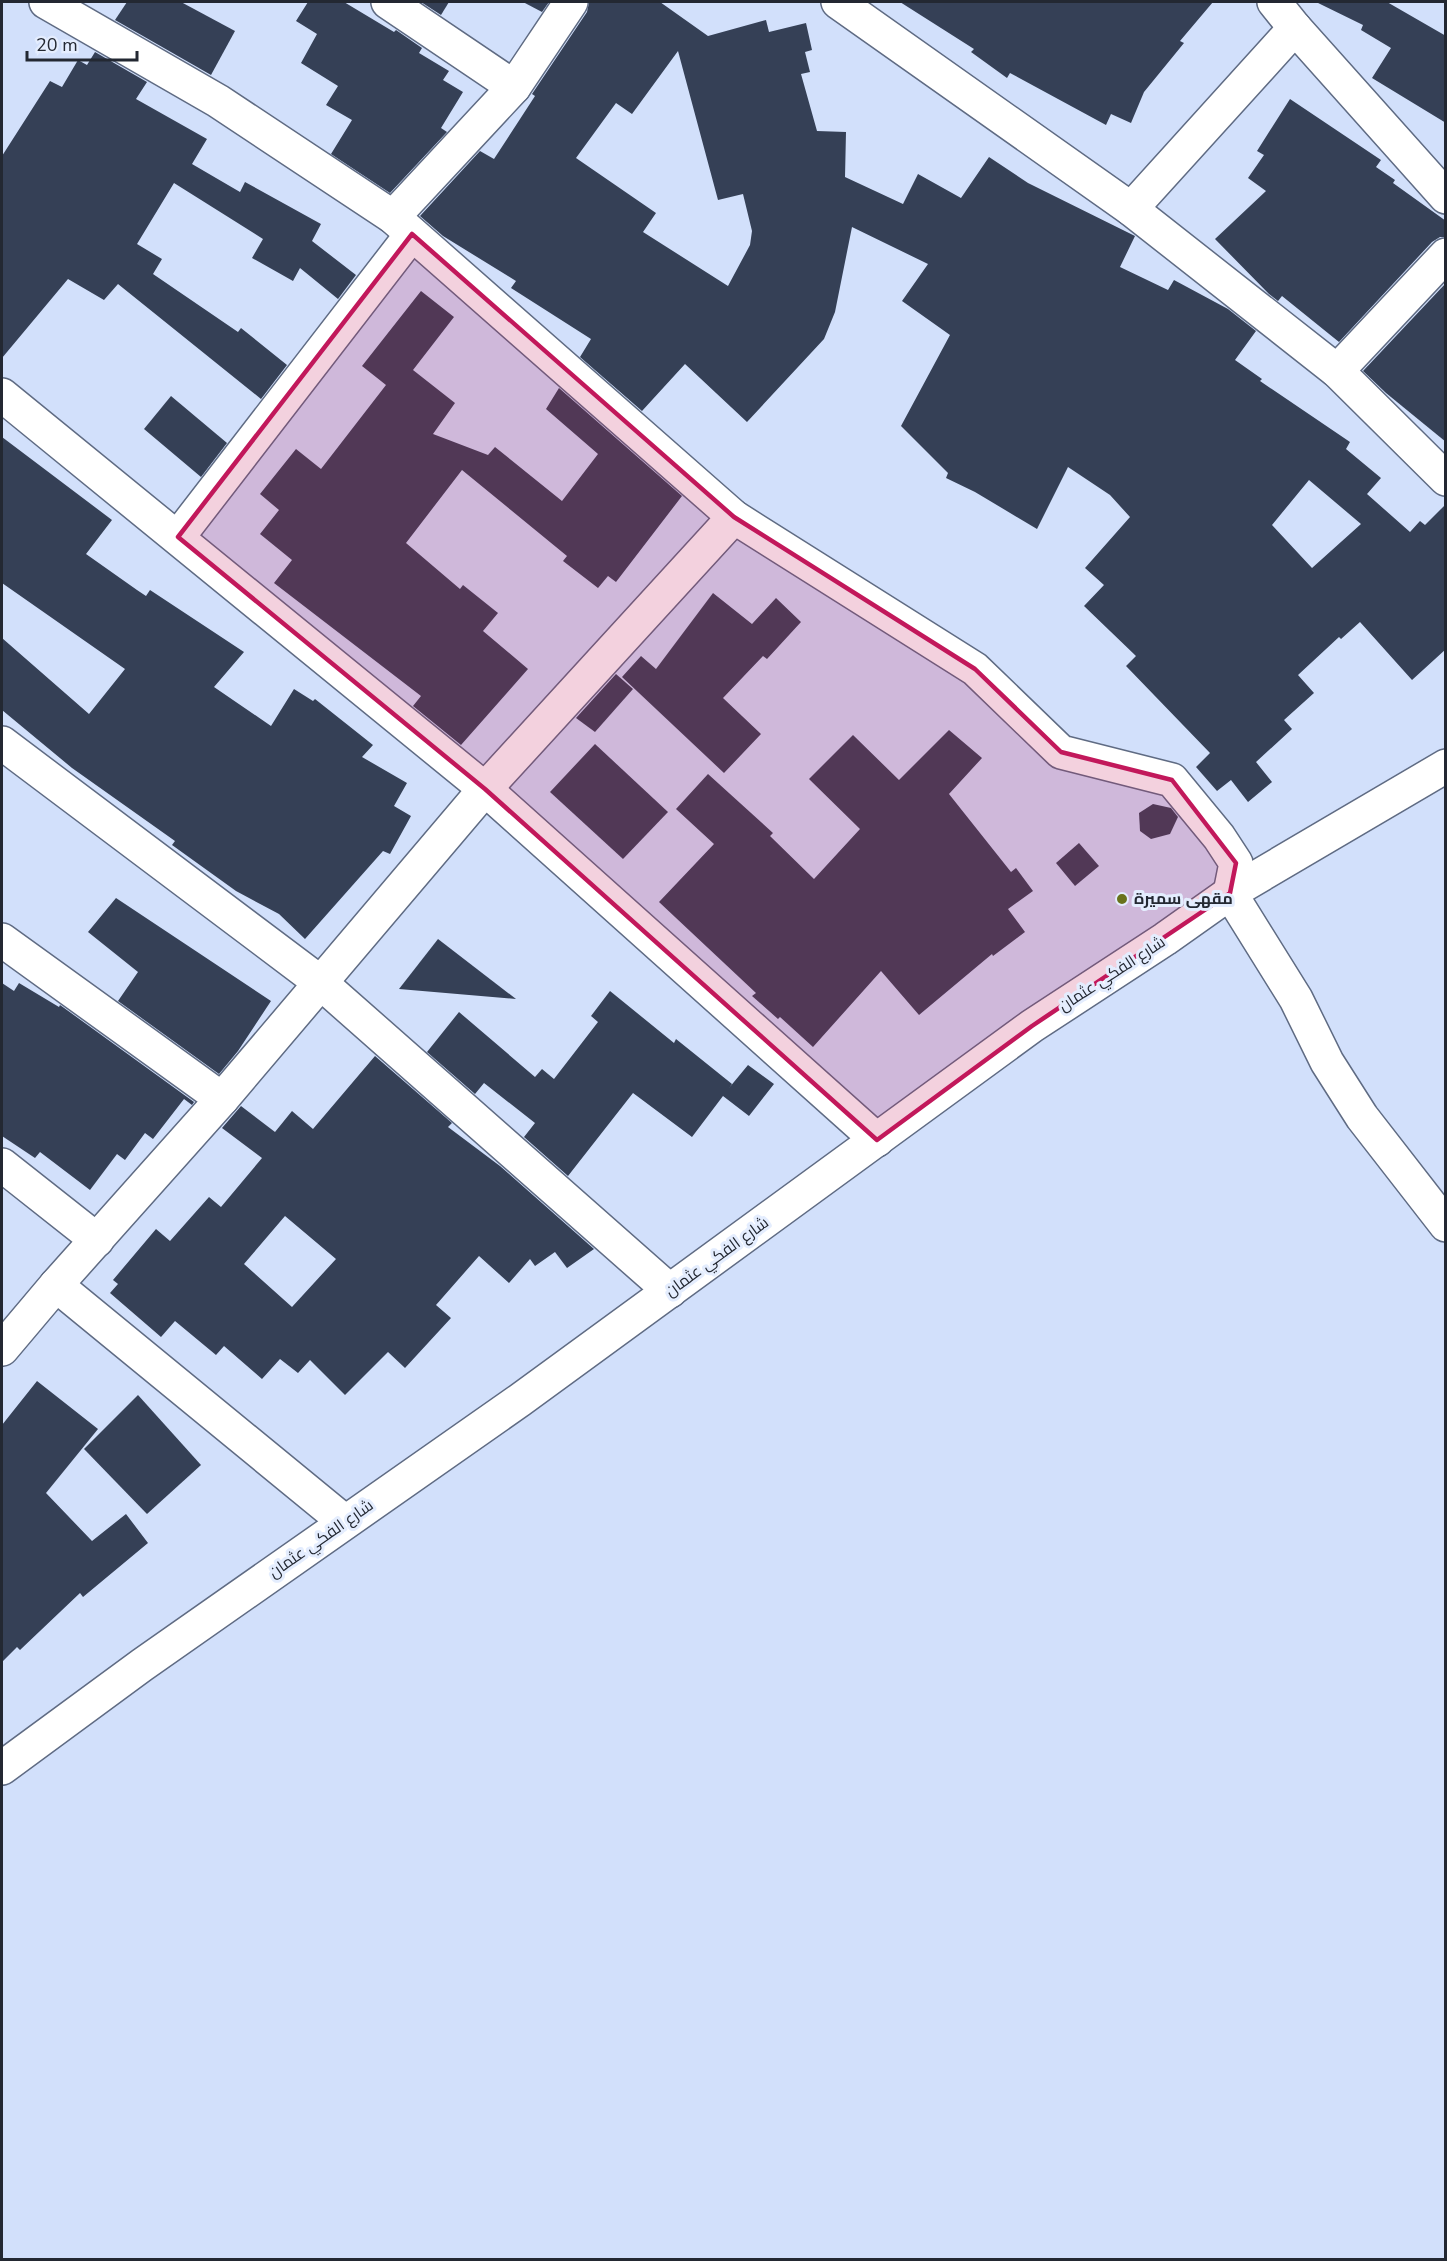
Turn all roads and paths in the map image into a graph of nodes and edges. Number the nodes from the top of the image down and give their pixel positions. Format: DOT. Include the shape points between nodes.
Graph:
graph roads {
  1 [pos="45,2"];
  2 [pos="388,2"];
  3 [pos="571,2"];
  4 [pos="838,2"];
  5 [pos="1274,2"];
  6 [pos="1294,28"];
  7 [pos="514,87"];
  8 [pos="1446,197"];
  9 [pos="1131,209"];
  10 [pos="403,225"];
  11 [pos="1446,255"];
  12 [pos="1337,371"];
  13 [pos="2,395"];
  14 [pos="1446,479"];
  15 [pos="734,517"];
  16 [pos="178,537"];
  17 [pos="2,743"];
  18 [pos="1446,766"];
  19 [pos="485,789"];
  20 [pos="1230,893"];
  21 [pos="2,940"];
  22 [pos="321,983"];
  23 [pos="222,1099"];
  24 [pos="878,1140"];
  25 [pos="2,1165"];
  26 [pos="1446,1226"];
  27 [pos="98,1240"];
  28 [pos="56,1285"];
  29 [pos="670,1291"];
  30 [pos="2,1349"];
  31 [pos="345,1522"];
  32 [pos="2,1768"];
  1 -- 10 [label="street" via="218,101"];
  2 -- 7 [label="street"];
  3 -- 7 [label="street"];
  4 -- 9 [label="street"];
  5 -- 6 [label="street"];
  6 -- 8 [label="street"];
  6 -- 9 [label="street"];
  7 -- 10 [label="street"];
  9 -- 12 [label="street"];
  10 -- 15 [label="street"];
  10 -- 16 [label="street"];
  11 -- 12 [label="street"];
  12 -- 14 [label="street"];
  13 -- 16 [label="street"];
  15 -- 19 [label="street"];
  15 -- 20 [label="street" via="975,669 1061,752 1172,780 1236,863"];
  16 -- 19 [label="street"];
  17 -- 22 [label="street"];
  18 -- 20 [label="street, شارع الفكي عثمان"];
  19 -- 22 [label="street"];
  19 -- 24 [label="street"];
  20 -- 24 [label="street, شارع الفكي عثمان" via="1032,1026"];
  20 -- 26 [label="street" via="1296,999 1327,1062 1362,1117"];
  21 -- 23 [label="street"];
  22 -- 23 [label="street"];
  22 -- 29 [label="street"];
  23 -- 27 [label="street"];
  24 -- 29 [label="street, شارع الفكي عثمان"];
  25 -- 27 [label="street"];
  27 -- 28 [label="street"];
  28 -- 30 [label="street"];
  28 -- 31 [label="street"];
  29 -- 31 [label="street, شارع الفكي عثمان"];
  31 -- 32 [label="street, شارع الفكي عثمان"];
}
